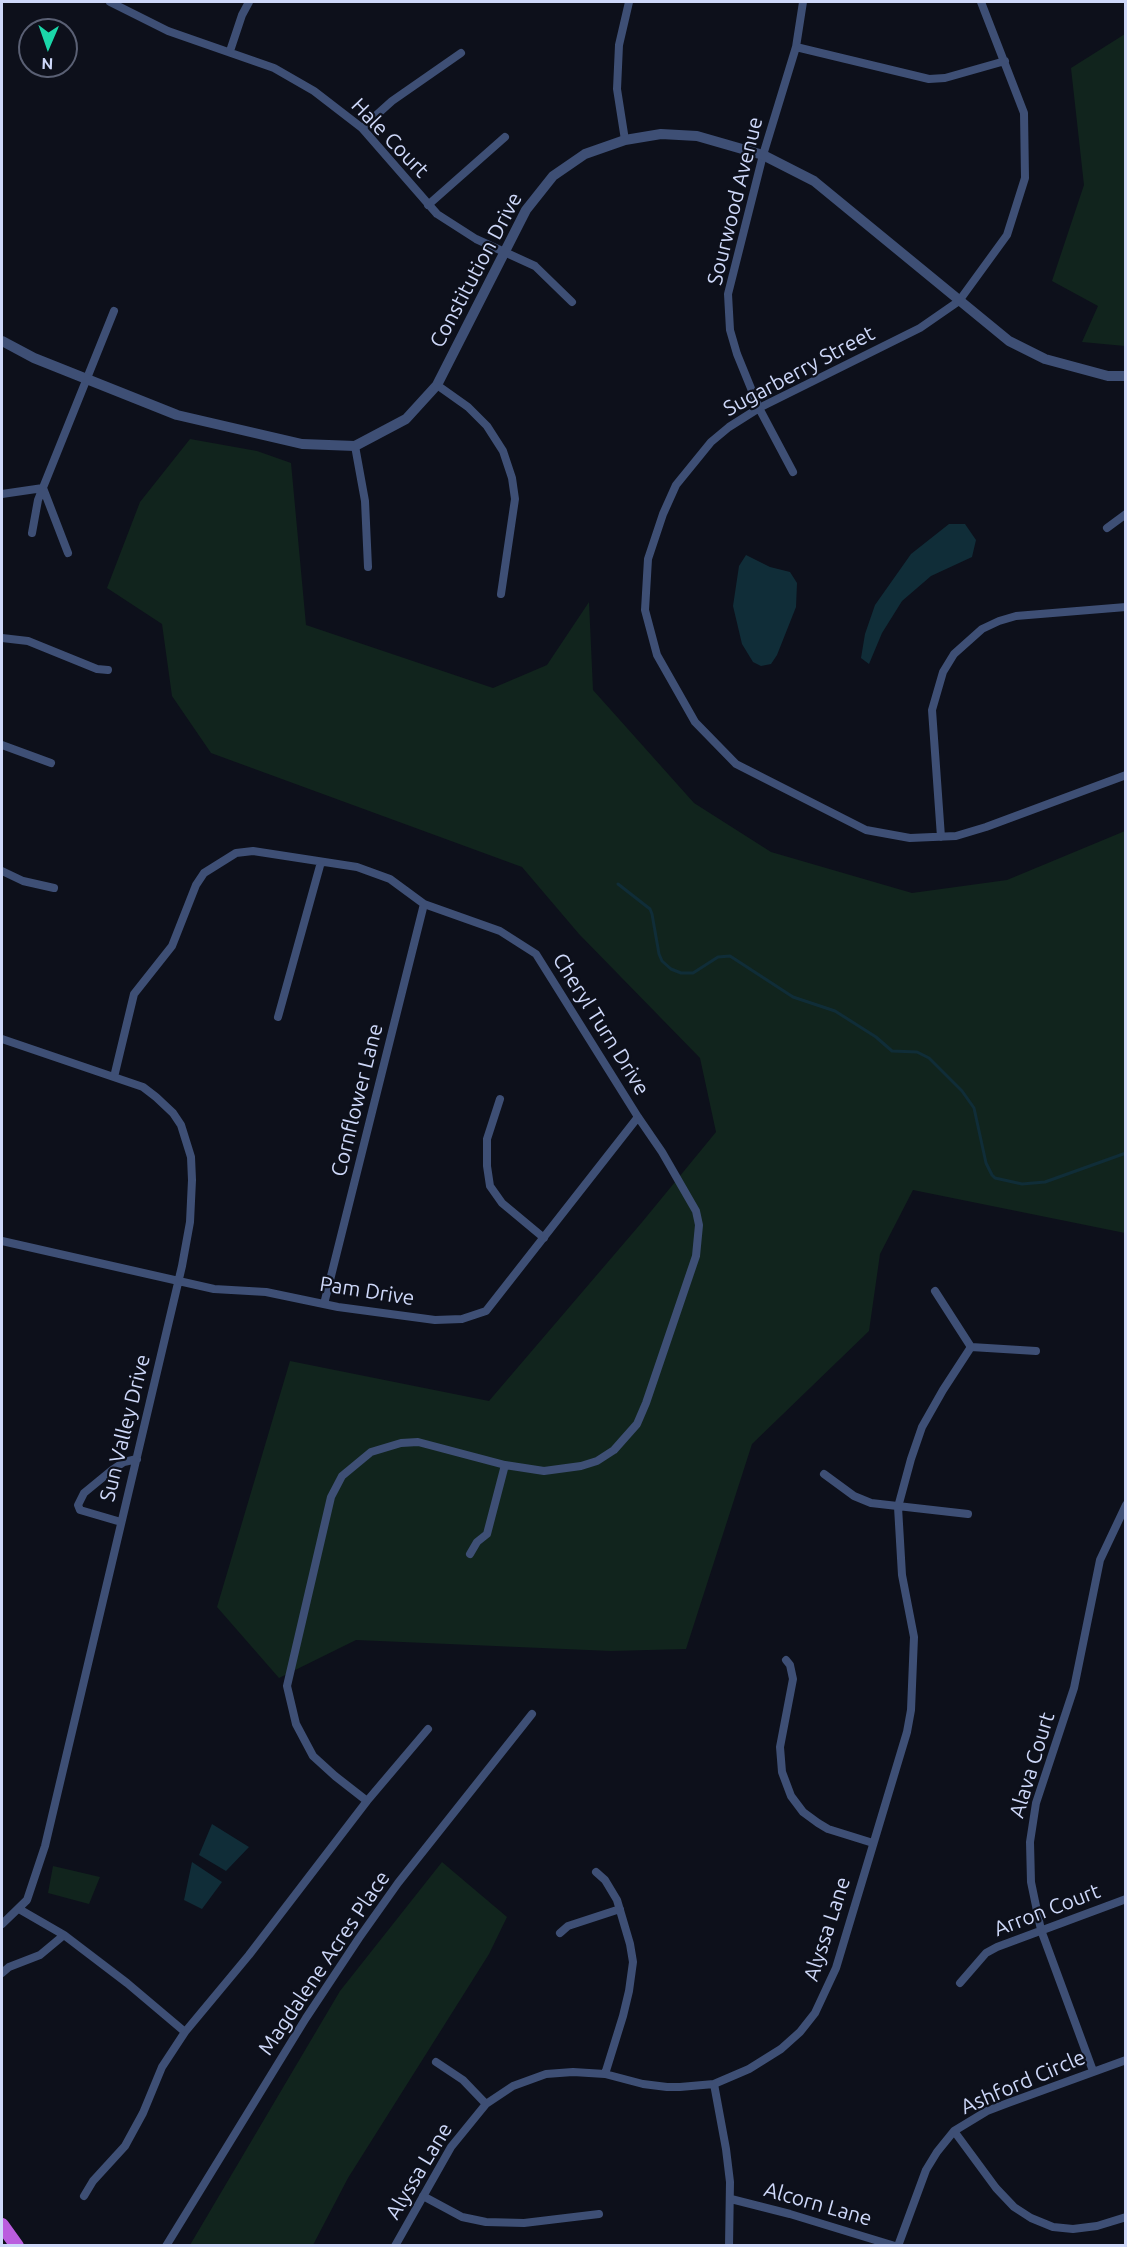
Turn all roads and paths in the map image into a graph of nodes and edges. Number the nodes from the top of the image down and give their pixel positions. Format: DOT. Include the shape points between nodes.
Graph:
graph roads {
  1 [pos="110,2"];
  2 [pos="249,2"];
  3 [pos="629,2"];
  4 [pos="803,2"];
  5 [pos="981,2"];
  6 [pos="796,46"];
  7 [pos="230,51"];
  8 [pos="461,53"];
  9 [pos="1005,61"];
  10 [pos="362,128"];
  11 [pos="504,137"];
  12 [pos="625,140"];
  13 [pos="763,155"];
  14 [pos="428,205"];
  15 [pos="505,253"];
  16 [pos="959,301"];
  17 [pos="572,302"];
  18 [pos="114,311"];
  19 [pos="2,341"];
  20 [pos="1125,376"];
  21 [pos="86,379"];
  22 [pos="437,385"];
  23 [pos="759,408"];
  24 [pos="355,446"];
  25 [pos="793,472"];
  26 [pos="43,488"];
  27 [pos="2,494"];
  28 [pos="1125,514"];
  29 [pos="1107,528"];
  30 [pos="32,533"];
  31 [pos="69,553"];
  32 [pos="368,567"];
  33 [pos="501,594"];
  34 [pos="1125,607"];
  35 [pos="2,638"];
  36 [pos="108,670"];
  37 [pos="2,745"];
  38 [pos="51,763"];
  39 [pos="1125,776"];
  40 [pos="941,837"];
  41 [pos="321,862"];
  42 [pos="2,871"];
  43 [pos="54,888"];
  44 [pos="424,904"];
  45 [pos="278,1017"];
  46 [pos="2,1039"];
  47 [pos="114,1077"];
  48 [pos="500,1099"];
  49 [pos="638,1116"];
  50 [pos="544,1238"];
  51 [pos="2,1241"];
  52 [pos="178,1281"];
  53 [pos="935,1291"];
  54 [pos="324,1304"];
  55 [pos="971,1347"];
  56 [pos="1036,1351"];
  57 [pos="137,1459"];
  58 [pos="505,1465"];
  59 [pos="824,1474"];
  60 [pos="1125,1505"];
  61 [pos="898,1507"];
  62 [pos="968,1514"];
  63 [pos="121,1522"];
  64 [pos="471,1554"];
  65 [pos="786,1660"];
  66 [pos="532,1714"];
  67 [pos="428,1729"];
  68 [pos="367,1801"];
  69 [pos="873,1843"];
  70 [pos="596,1872"];
  71 [pos="1125,1899"];
  72 [pos="19,1909"];
  73 [pos="620,1909"];
  74 [pos="2,1924"];
  75 [pos="1041,1930"];
  76 [pos="560,1933"];
  77 [pos="64,1935"];
  78 [pos="2,1973"];
  79 [pos="960,1983"];
  80 [pos="185,2032"];
  81 [pos="1125,2060"];
  82 [pos="436,2062"];
  83 [pos="1093,2071"];
  84 [pos="605,2074"];
  85 [pos="714,2084"];
  86 [pos="486,2104"];
  87 [pos="954,2131"];
  88 [pos="84,2196"];
  89 [pos="423,2196"];
  90 [pos="731,2199"];
  91 [pos="599,2214"];
  92 [pos="1125,2217"];
  93 [pos="2,2225"];
  94 [pos="16,2246"];
  95 [pos="166,2246"];
  96 [pos="396,2246"];
  97 [pos="729,2246"];
  98 [pos="897,2246"];
  1 -- 7 [label="street, Hale Court" via="168,31"];
  2 -- 7 [label="street"];
  3 -- 12 [label="street" via="619,45 617,89"];
  4 -- 6 [label="street, Sourwood Avenue"];
  5 -- 9 [label="street, Sugarberry Street"];
  6 -- 9 [label="street" via="929,79"];
  6 -- 13 [label="street, Sourwood Avenue"];
  7 -- 10 [label="street, Hale Court" via="290,76"];
  8 -- 10 [label="street" via="392,100"];
  9 -- 16 [label="street, Sugarberry Street" via="1024,113 1025,178 1007,235"];
  10 -- 14 [label="street, Hale Court"];
  11 -- 14 [label="street"];
  12 -- 13 [label="street, Constitution Drive" via="661,134 696,136"];
  12 -- 15 [label="street, Constitution Drive" via="585,154 553,176 526,210"];
  13 -- 16 [label="street, Constitution Drive" via="814,181"];
  13 -- 23 [label="street, Sourwood Avenue" via="728,294 730,330"];
  14 -- 15 [label="street, Hale Court" via="464,233"];
  15 -- 17 [label="street, Hale Court" via="535,266"];
  15 -- 22 [label="street, Constitution Drive"];
  16 -- 20 [label="street, Constitution Drive" via="1010,341 1045,359 1108,376"];
  16 -- 23 [label="street, Sugarberry Street" via="920,328"];
  18 -- 21 [label="street"];
  19 -- 21 [label="street"];
  21 -- 24 [label="street" via="177,415 302,444"];
  21 -- 26 [label="street"];
  22 -- 24 [label="street, Constitution Drive" via="406,419"];
  22 -- 33 [label="street" via="487,426 503,451 512,478 514,508"];
  23 -- 25 [label="street, Sourwood Avenue"];
  23 -- 40 [label="street, Sugarberry Street" via="729,427 699,455 676,485 663,514 648,560 645,610 657,655 694,722 736,764 866,830 910,838"];
  24 -- 32 [label="street" via="365,501"];
  26 -- 27 [label="street"];
  26 -- 30 [label="street"];
  26 -- 31 [label="street"];
  28 -- 29 [label="street"];
  34 -- 40 [label="street" via="1007,618 982,629 954,654 943,672 932,710"];
  35 -- 36 [label="street" via="28,641"];
  37 -- 38 [label="street"];
  39 -- 40 [label="street, Sugarberry Street" via="986,827"];
  41 -- 44 [label="street, Cheryl Turn Drive" via="357,867 390,879"];
  41 -- 45 [label="street"];
  41 -- 47 [label="street, Cheryl Turn Drive" via="253,851 236,853 204,873 172,946 134,994"];
  42 -- 43 [label="street" via="22,881"];
  44 -- 49 [label="street, Cheryl Turn Drive" via="500,931 536,954"];
  44 -- 54 [label="street, Cornflower Lane"];
  46 -- 47 [label="street, Sun Valley Drive"];
  47 -- 52 [label="street, Sun Valley Drive" via="156,1096 182,1125 188,1142 192,1173 189,1222"];
  48 -- 50 [label="street" via="488,1140 490,1186 502,1203"];
  49 -- 50 [label="street, Pam Drive"];
  49 -- 58 [label="street, Cheryl Turn Drive" via="692,1202 699,1225 696,1256 646,1403 637,1424 614,1450 597,1461 544,1471"];
  50 -- 54 [label="street, Pam Drive" via="486,1311 462,1319 435,1320"];
  51 -- 52 [label="street, Pam Drive"];
  52 -- 54 [label="street, Pam Drive"];
  52 -- 57 [label="street, Sun Valley Drive"];
  53 -- 55 [label="street"];
  55 -- 56 [label="street"];
  55 -- 61 [label="street, Alyssa Lane" via="922,1427"];
  57 -- 63 [label="street, Sun Valley Drive"];
  57 -- 63 [label="street" via="112,1470 84,1493 78,1505 80,1510"];
  58 -- 64 [label="street" via="487,1534"];
  58 -- 68 [label="street, Cheryl Turn Drive" via="418,1442 400,1443 371,1452 342,1476 331,1497 287,1686 296,1724 313,1756"];
  59 -- 61 [label="street" via="854,1497"];
  60 -- 75 [label="street, Alava Court" via="1100,1560 1071,1699 1036,1803 1030,1842 1031,1882"];
  61 -- 62 [label="street"];
  61 -- 69 [label="street, Alyssa Lane" via="902,1575 914,1637 913,1693 907,1732"];
  63 -- 72 [label="street, Sun Valley Drive" via="45,1846 30,1895"];
  65 -- 69 [label="street" via="793,1679 780,1747 784,1780 791,1796 818,1824"];
  66 -- 95 [label="street, Magdalene Acres Place" via="398,1883 341,1964"];
  67 -- 68 [label="street"];
  68 -- 80 [label="street"];
  69 -- 85 [label="street, Alyssa Lane" via="836,1968 815,2013 781,2049"];
  70 -- 73 [label="street" via="605,1880"];
  71 -- 75 [label="street, Arron Court"];
  72 -- 74 [label="street, Sun Valley Drive"];
  72 -- 77 [label="street"];
  73 -- 76 [label="street" via="568,1926"];
  73 -- 84 [label="street" via="630,1944 632,1976"];
  75 -- 79 [label="street, Arron Court" via="986,1953"];
  75 -- 83 [label="street, Alava Court"];
  77 -- 78 [label="street" via="40,1955"];
  77 -- 80 [label="street"];
  80 -- 88 [label="street" via="162,2067 125,2146"];
  81 -- 83 [label="street, Ashford Circle"];
  82 -- 86 [label="street" via="463,2080"];
  83 -- 87 [label="street, Ashford Circle" via="987,2111"];
  84 -- 85 [label="street, Alyssa Lane" via="643,2084"];
  84 -- 86 [label="street, Alyssa Lane" via="546,2074 513,2086"];
  85 -- 90 [label="street"];
  86 -- 89 [label="street, Alyssa Lane" via="451,2146"];
  87 -- 92 [label="street" via="996,2188 1031,2218 1053,2227 1083,2229"];
  87 -- 98 [label="street, Ashford Circle" via="926,2170"];
  89 -- 91 [label="street" via="462,2217 486,2222 524,2223"];
  89 -- 96 [label="street, Alyssa Lane"];
  90 -- 97 [label="street"];
  90 -- 98 [label="street, Alcorn Lane"];
  93 -- 94 [label="highway"];
}
